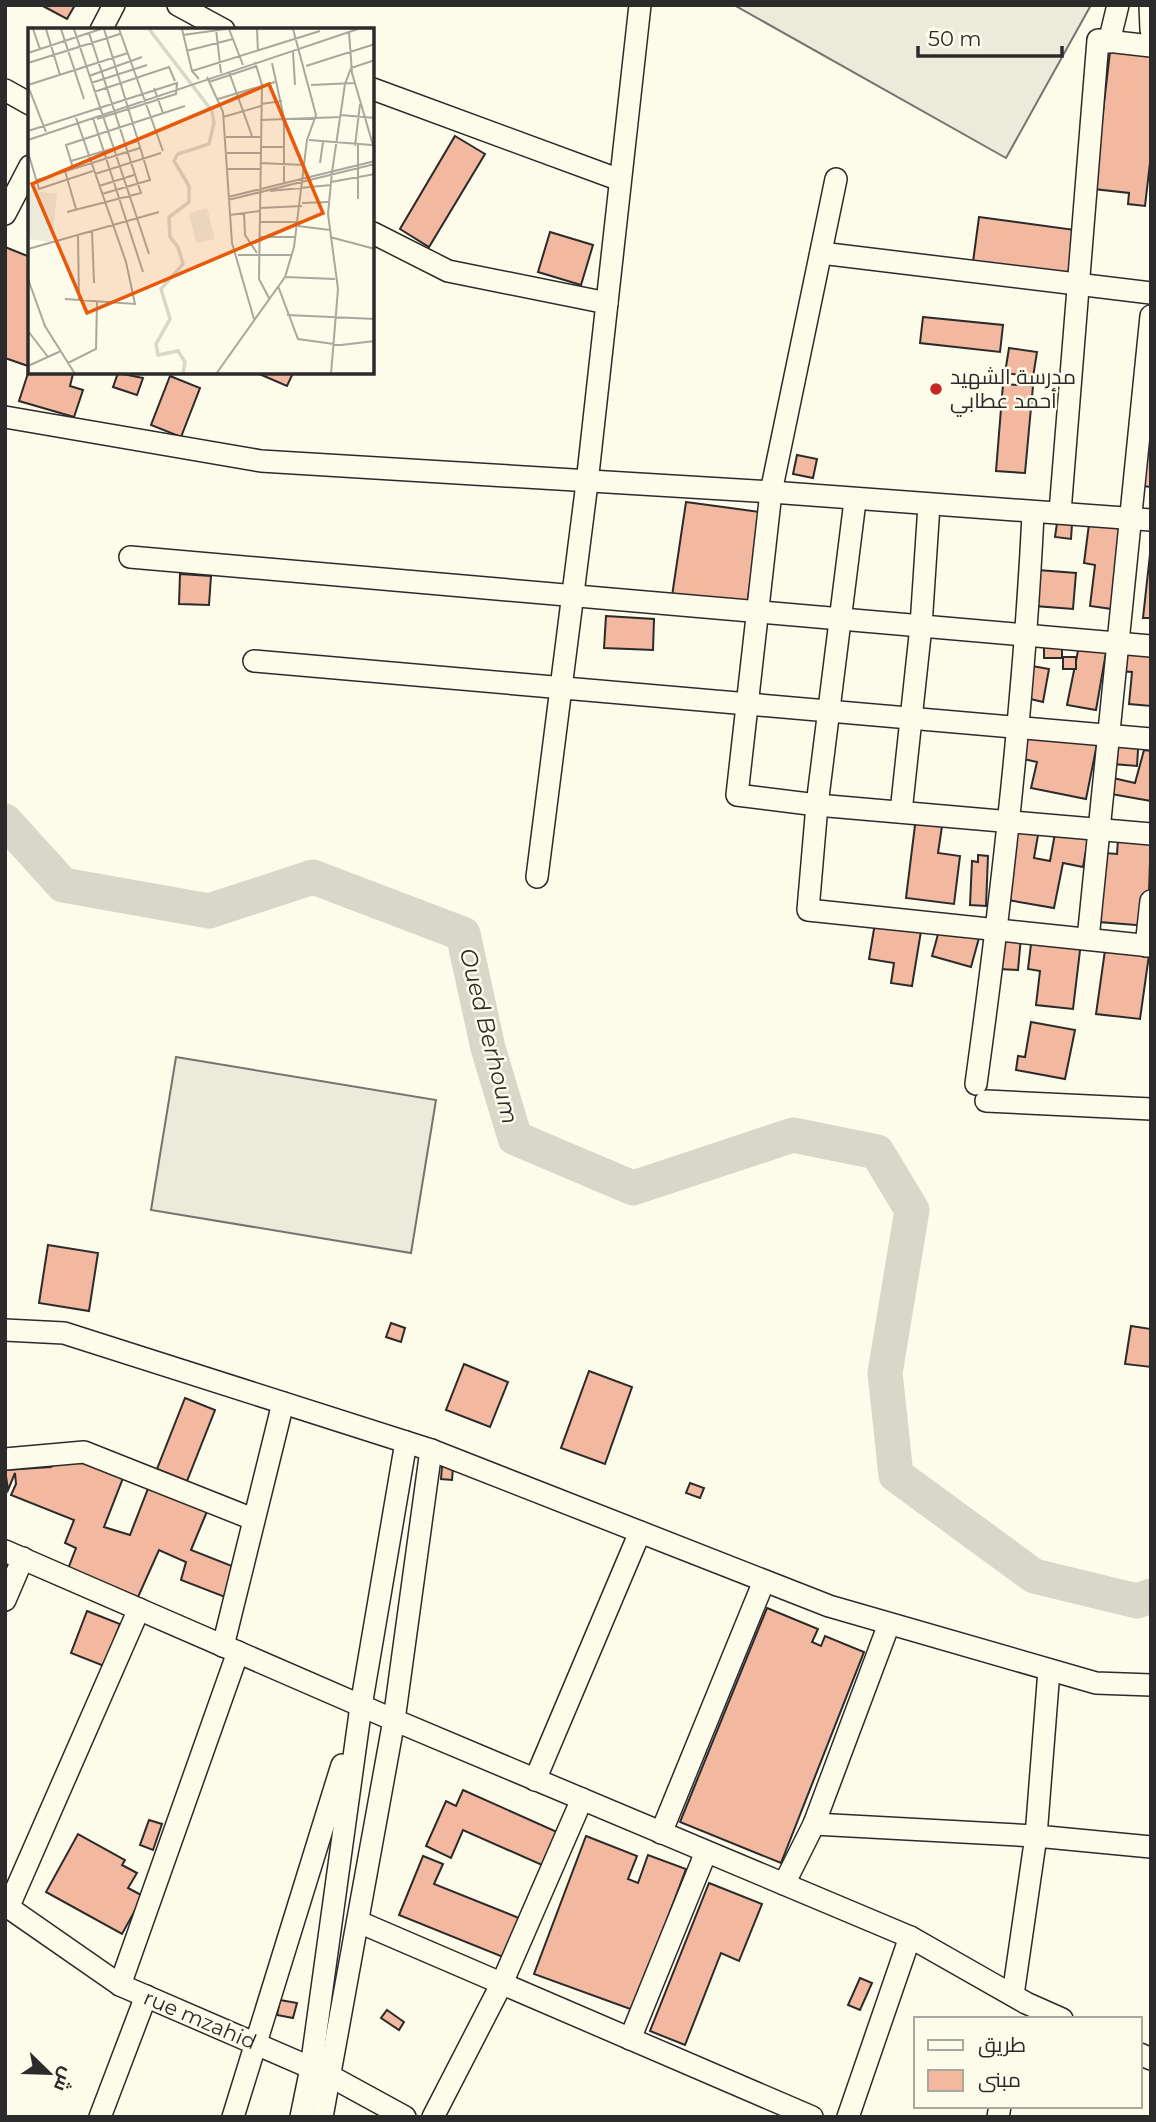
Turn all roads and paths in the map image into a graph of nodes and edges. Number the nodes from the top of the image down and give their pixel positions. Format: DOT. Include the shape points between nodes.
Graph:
graph roads {
  1 [pos="114,5"];
  2 [pos="178,5"];
  3 [pos="640,5"];
  4 [pos="1118,5"];
  5 [pos="1150,5"];
  6 [pos="102,28"];
  7 [pos="220,28"];
  8 [pos="1151,30"];
  9 [pos="1109,42"];
  10 [pos="1151,46"];
  11 [pos="374,89"];
  12 [pos="5,90"];
  13 [pos="28,103"];
  14 [pos="28,170"];
  15 [pos="836,179"];
  16 [pos="620,180"];
  17 [pos="5,214"];
  18 [pos="374,234"];
  19 [pos="821,253"];
  20 [pos="1078,284"];
  21 [pos="1151,293"];
  22 [pos="607,303"];
  23 [pos="1151,316"];
  24 [pos="1149,360"];
  25 [pos="5,417"];
  26 [pos="587,483"];
  27 [pos="771,492"];
  28 [pos="855,500"];
  29 [pos="929,505"];
  30 [pos="1060,512"];
  31 [pos="1033,514"];
  32 [pos="1141,520"];
  33 [pos="130,557"];
  34 [pos="573,596"];
  35 [pos="759,612"];
  36 [pos="841,619"];
  37 [pos="920,626"];
  38 [pos="1028,636"];
  39 [pos="1117,643"];
  40 [pos="1151,646"];
  41 [pos="254,662"];
  42 [pos="561,688"];
  43 [pos="749,703"];
  44 [pos="829,711"];
  45 [pos="911,718"];
  46 [pos="1017,728"];
  47 [pos="1108,736"];
  48 [pos="1151,739"];
  49 [pos="817,805"];
  50 [pos="901,812"];
  51 [pos="1007,821"];
  52 [pos="1099,829"];
  53 [pos="1151,834"];
  54 [pos="537,877"];
  55 [pos="1151,901"];
  56 [pos="997,929"];
  57 [pos="1088,939"];
  58 [pos="1148,946"];
  59 [pos="1151,1109"];
  60 [pos="5,1330"];
  61 [pos="283,1403"];
  62 [pos="406,1442"];
  63 [pos="431,1450"];
  64 [pos="5,1459"];
  65 [pos="253,1519"];
  66 [pos="640,1532"];
  67 [pos="14,1555"];
  68 [pos="764,1581"];
  69 [pos="5,1600"];
  70 [pos="139,1609"];
  71 [pos="890,1624"];
  72 [pos="231,1649"];
  73 [pos="1049,1670"];
  74 [pos="1151,1685"];
  75 [pos="361,1706"];
  76 [pos="394,1720"];
  77 [pos="536,1780"];
  78 [pos="582,1799"];
  79 [pos="814,1824"];
  80 [pos="661,1833"];
  81 [pos="1036,1836"];
  82 [pos="1151,1847"];
  83 [pos="706,1852"];
  84 [pos="784,1884"];
  85 [pos="7,1906"];
  86 [pos="359,1922"];
  87 [pos="910,1937"];
  88 [pos="502,1983"];
  89 [pos="120,1985"];
  90 [pos="146,1996"];
  91 [pos="1020,2006"];
  92 [pos="1056,2017"];
  93 [pos="630,2039"];
  94 [pos="256,2043"];
  95 [pos="321,2072"];
  96 [pos="100,2117"];
  97 [pos="233,2117"];
  98 [pos="301,2117"];
  99 [pos="322,2117"];
  100 [pos="405,2117"];
  101 [pos="433,2117"];
  102 [pos="812,2117"];
  103 [pos="848,2117"];
  1 -- 6 [label="street"];
  2 -- 7 [label="street"];
  3 -- 16 [label="street"];
  4 -- 9 [label="street"];
  5 -- 8 [label="street"];
  9 -- 10 [label="street"];
  9 -- 20 [label="street" via="1097,40"];
  11 -- 16 [label="street"];
  12 -- 13 [label="street"];
  14 -- 17 [label="street"];
  15 -- 19 [label="street"];
  16 -- 22 [label="street"];
  18 -- 22 [label="street" via="448,271"];
  19 -- 20 [label="street"];
  19 -- 27 [label="street"];
  20 -- 21 [label="street"];
  20 -- 30 [label="street"];
  22 -- 26 [label="street"];
  23 -- 24 [label="street"];
  24 -- 32 [label="street"];
  25 -- 26 [label="street" via="261,461"];
  26 -- 27 [label="street"];
  26 -- 34 [label="street"];
  27 -- 28 [label="street"];
  27 -- 35 [label="street"];
  28 -- 29 [label="street"];
  28 -- 36 [label="street"];
  29 -- 31 [label="street"];
  29 -- 37 [label="street"];
  30 -- 31 [label="street"];
  30 -- 32 [label="street"];
  31 -- 38 [label="street"];
  32 -- 39 [label="street"];
  33 -- 34 [label="street"];
  34 -- 35 [label="street"];
  34 -- 42 [label="street"];
  35 -- 36 [label="street"];
  35 -- 43 [label="street"];
  36 -- 37 [label="street"];
  36 -- 44 [label="street"];
  37 -- 38 [label="street"];
  37 -- 45 [label="street"];
  38 -- 39 [label="street"];
  38 -- 46 [label="street"];
  39 -- 40 [label="street"];
  39 -- 47 [label="street"];
  41 -- 42 [label="street"];
  42 -- 43 [label="street"];
  42 -- 54 [label="street"];
  43 -- 44 [label="street"];
  43 -- 49 [label="street" via="737,794"];
  44 -- 45 [label="street"];
  44 -- 49 [label="street"];
  45 -- 46 [label="street"];
  45 -- 50 [label="street"];
  46 -- 47 [label="street"];
  46 -- 51 [label="street"];
  47 -- 48 [label="street"];
  47 -- 52 [label="street"];
  49 -- 50 [label="street"];
  49 -- 56 [label="street" via="808,910"];
  50 -- 51 [label="street"];
  51 -- 52 [label="street"];
  51 -- 56 [label="street"];
  52 -- 53 [label="street"];
  52 -- 57 [label="street"];
  55 -- 58 [label="street"];
  56 -- 57 [label="street"];
  56 -- 59 [label="street" via="981,1093"];
  57 -- 58 [label="street"];
  60 -- 61 [label="street" via="64,1334"];
  61 -- 62 [label="street"];
  61 -- 65 [label="street"];
  62 -- 63 [label="street"];
  62 -- 75 [label="street"];
  63 -- 66 [label="street"];
  63 -- 76 [label="street"];
  64 -- 65 [label="street" via="84,1452"];
  65 -- 72 [label="street"];
  66 -- 68 [label="street"];
  66 -- 77 [label="street"];
  67 -- 69 [label="street"];
  67 -- 70 [label="street"];
  68 -- 71 [label="street"];
  68 -- 80 [label="street"];
  70 -- 72 [label="street"];
  70 -- 85 [label="street"];
  71 -- 73 [label="street"];
  71 -- 79 [label="street"];
  72 -- 75 [label="street"];
  72 -- 89 [label="street"];
  73 -- 74 [label="street" via="1096,1683"];
  73 -- 81 [label="street"];
  75 -- 76 [label="street"];
  75 -- 94 [label="street"];
  75 -- 95 [label="street"];
  76 -- 77 [label="street"];
  76 -- 86 [label="street"];
  77 -- 78 [label="street"];
  78 -- 80 [label="street"];
  78 -- 88 [label="street"];
  79 -- 81 [label="street"];
  79 -- 84 [label="street"];
  80 -- 83 [label="street"];
  81 -- 82 [label="street"];
  81 -- 91 [label="street"];
  83 -- 84 [label="street"];
  83 -- 93 [label="street"];
  84 -- 87 [label="street"];
  85 -- 89 [label="street, rue mzahid"];
  86 -- 88 [label="street"];
  86 -- 95 [label="street"];
  87 -- 91 [label="street"];
  87 -- 103 [label="street"];
  88 -- 93 [label="street"];
  88 -- 101 [label="street"];
  89 -- 90 [label="street, rue mzahid"];
  90 -- 94 [label="street, rue mzahid"];
  90 -- 96 [label="street"];
  91 -- 92 [label="street"];
  93 -- 102 [label="street"];
  94 -- 95 [label="street, rue mzahid"];
  94 -- 97 [label="street"];
  95 -- 98 [label="street"];
  95 -- 99 [label="street"];
  95 -- 100 [label="street, rue mzahid"];
}
